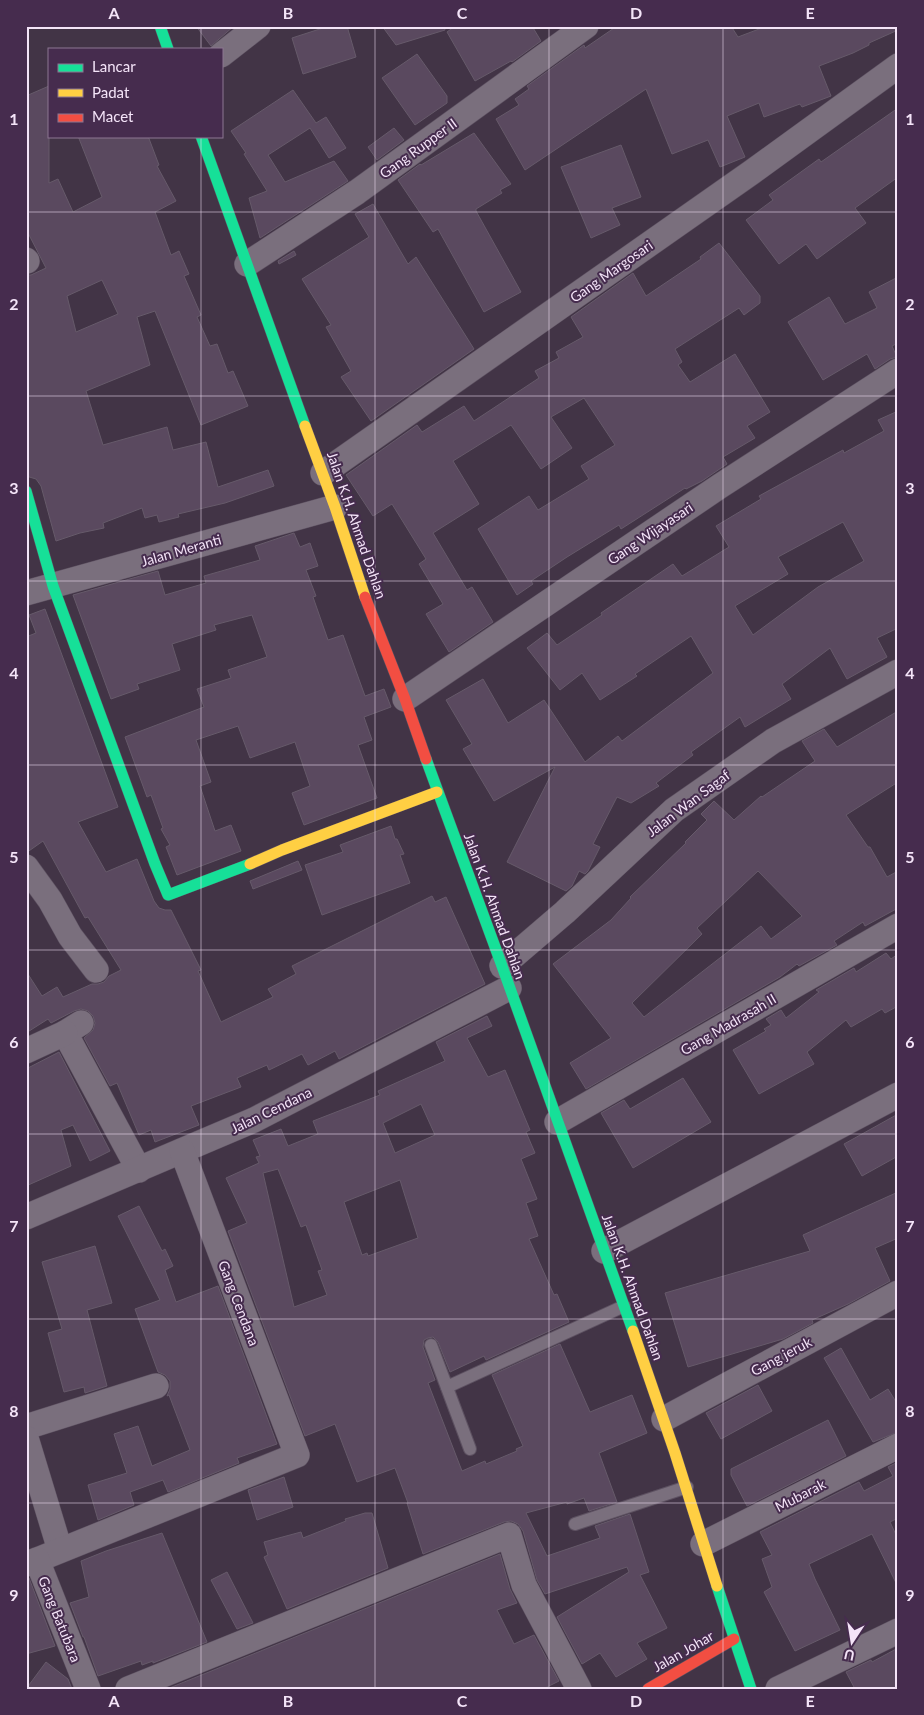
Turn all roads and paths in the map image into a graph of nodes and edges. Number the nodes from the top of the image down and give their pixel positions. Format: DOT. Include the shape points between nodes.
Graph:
graph roads {
  1 [pos="160,26"];
  2 [pos="258,26"];
  3 [pos="586,26"];
  4 [pos="168,48"];
  5 [pos="222,54"];
  6 [pos="898,66"];
  7 [pos="202,138"];
  8 [pos="247,264"];
  9 [pos="898,371"];
  10 [pos="323,473"];
  11 [pos="26,491"];
  12 [pos="335,507"];
  13 [pos="53,586"];
  14 [pos="26,593"];
  15 [pos="898,672"];
  16 [pos="405,699"];
  17 [pos="437,792"];
  18 [pos="26,867"];
  19 [pos="898,926"];
  20 [pos="96,970"];
  21 [pos="505,977"];
  22 [pos="26,1051"];
  23 [pos="898,1095"];
  24 [pos="557,1122"];
  25 [pos="182,1151"];
  26 [pos="139,1170"];
  27 [pos="26,1217"];
  28 [pos="604,1251"];
  29 [pos="898,1293"];
  30 [pos="624,1306"];
  31 [pos="431,1345"];
  32 [pos="156,1386"];
  33 [pos="447,1386"];
  34 [pos="664,1419"];
  35 [pos="26,1426"];
  36 [pos="26,1438"];
  37 [pos="898,1446"];
  38 [pos="470,1448"];
  39 [pos="687,1487"];
  40 [pos="575,1524"];
  41 [pos="703,1544"];
  42 [pos="60,1550"];
  43 [pos="32,1562"];
  44 [pos="898,1631"];
  45 [pos="734,1639"];
  46 [pos="88,1689"];
  47 [pos="128,1689"];
  48 [pos="578,1689"];
  49 [pos="648,1689"];
  50 [pos="751,1689"];
  51 [pos="778,1689"];
  1 -- 4 [label="main road"];
  2 -- 5 [label="street"];
  3 -- 8 [label="street, Gang Rupper II" via="357,192"];
  6 -- 10 [label="street, Gang Margosari"];
  7 -- 8 [label="main road, Jalan K.H. Ahmad Dahlan"];
  8 -- 10 [label="main road, Jalan K.H. Ahmad Dahlan"];
  9 -- 16 [label="street, Gang Wijayasari" via="720,486"];
  10 -- 12 [label="main road, Jalan K.H. Ahmad Dahlan"];
  11 -- 13 [label="main road"];
  12 -- 13 [label="street, Jalan Meranti"];
  12 -- 16 [label="main road, Jalan K.H. Ahmad Dahlan" via="365,597"];
  13 -- 14 [label="street, Jalan Meranti"];
  13 -- 17 [label="main road" via="168,895"];
  15 -- 21 [label="street, Jalan Wan Sagaf" via="773,741 674,810 565,912"];
  16 -- 17 [label="main road, Jalan K.H. Ahmad Dahlan"];
  17 -- 21 [label="main road, Jalan K.H. Ahmad Dahlan"];
  18 -- 20 [label="street"];
  19 -- 24 [label="street, Gang Madrasah II"];
  21 -- 24 [label="main road, Jalan K.H. Ahmad Dahlan"];
  21 -- 25 [label="street, Jalan Cendana" via="254,1120"];
  22 -- 26 [label="street" via="73,1028"];
  23 -- 28 [label="street"];
  24 -- 28 [label="main road, Jalan K.H. Ahmad Dahlan"];
  25 -- 26 [label="street, Jalan Cendana"];
  25 -- 42 [label="street, Gang Cendana" via="297,1455"];
  26 -- 27 [label="street, Jalan Cendana"];
  28 -- 30 [label="main road, Jalan K.H. Ahmad Dahlan"];
  29 -- 34 [label="street, Gang jeruk"];
  30 -- 33 [label="lane"];
  30 -- 34 [label="main road, Jalan K.H. Ahmad Dahlan"];
  31 -- 33 [label="lane"];
  32 -- 35 [label="street"];
  33 -- 38 [label="lane"];
  34 -- 39 [label="main road, Jalan K.H. Ahmad Dahlan"];
  36 -- 42 [label="street"];
  37 -- 41 [label="street, Mubarak"];
  39 -- 40 [label="lane"];
  39 -- 41 [label="main road, Jalan K.H. Ahmad Dahlan"];
  41 -- 45 [label="main road, Jalan K.H. Ahmad Dahlan"];
  42 -- 43 [label="street"];
  43 -- 46 [label="street, Gang Batubara"];
  44 -- 51 [label="street"];
  45 -- 49 [label="main road, Jalan Johar"];
  45 -- 50 [label="main road, Jalan K.H. Ahmad Dahlan"];
  47 -- 48 [label="street" via="509,1535 524,1585"];
}
